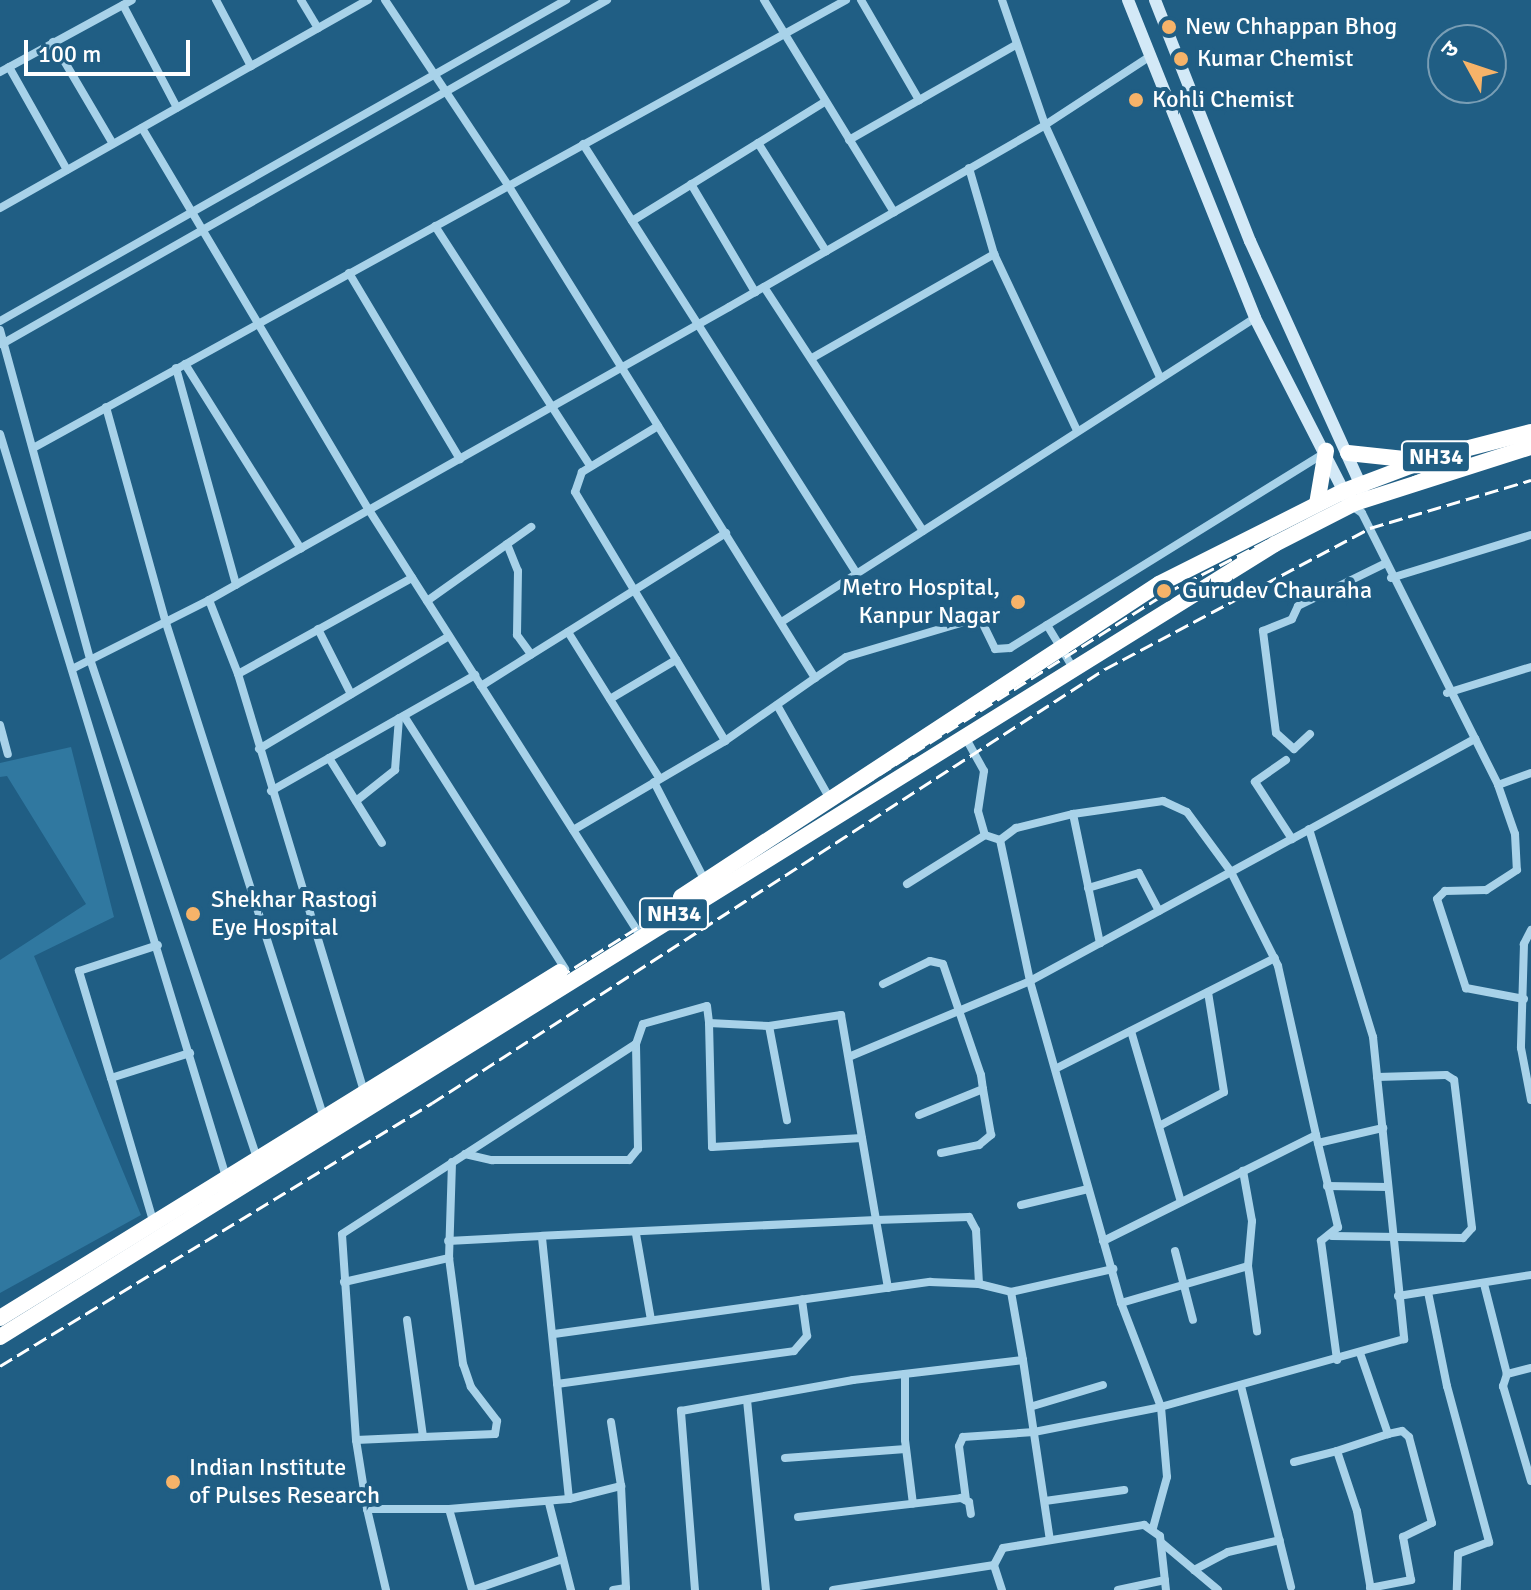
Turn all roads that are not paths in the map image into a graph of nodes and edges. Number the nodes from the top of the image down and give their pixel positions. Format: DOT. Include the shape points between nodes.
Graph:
graph roads {
  1 [pos="132,0"];
  2 [pos="216,0"];
  3 [pos="301,0"];
  4 [pos="368,0"];
  5 [pos="385,0"];
  6 [pos="566,0"];
  7 [pos="607,0"];
  8 [pos="764,0"];
  9 [pos="846,0"];
  10 [pos="861,0"];
  11 [pos="1002,0"];
  12 [pos="1128,0"];
  13 [pos="1155,0"];
  14 [pos="356,3"];
  15 [pos="123,5"];
  16 [pos="318,28"];
  17 [pos="787,32"];
  18 [pos="53,42"];
  19 [pos="1017,44"];
  20 [pos="1149,57"];
  21 [pos="251,66"];
  22 [pos="9,67"];
  23 [pos="0,72"];
  24 [pos="432,76"];
  25 [pos="444,92"];
  26 [pos="919,100"];
  27 [pos="825,102"];
  28 [pos="177,108"];
  29 [pos="1045,125"];
  30 [pos="142,128"];
  31 [pos="849,140"];
  32 [pos="758,143"];
  33 [pos="113,144"];
  34 [pos="583,144"];
  35 [pos="969,168"];
  36 [pos="67,170"];
  37 [pos="691,184"];
  38 [pos="508,185"];
  39 [pos="0,208"];
  40 [pos="894,212"];
  41 [pos="189,214"];
  42 [pos="632,221"];
  43 [pos="435,226"];
  44 [pos="200,230"];
  45 [pos="826,251"];
  46 [pos="994,254"];
  47 [pos="349,273"];
  48 [pos="764,287"];
  49 [pos="755,292"];
  50 [pos="1255,318"];
  51 [pos="0,321"];
  52 [pos="256,324"];
  53 [pos="700,324"];
  54 [pos="0,330"];
  55 [pos="2,344"];
  56 [pos="812,358"];
  57 [pos="180,366"];
  58 [pos="621,368"];
  59 [pos="1160,377"];
  60 [pos="106,407"];
  61 [pos="549,408"];
  62 [pos="658,426"];
  63 [pos="1077,430"];
  64 [pos="1531,432"];
  65 [pos="0,434"];
  66 [pos="35,447"];
  67 [pos="1531,447"];
  68 [pos="1326,451"];
  69 [pos="1348,453"];
  70 [pos="1434,457"];
  71 [pos="460,459"];
  72 [pos="4,464"];
  73 [pos="590,466"];
  74 [pos="1357,498"];
  75 [pos="1317,504"];
  76 [pos="369,510"];
  77 [pos="531,527"];
  78 [pos="923,531"];
  79 [pos="726,533"];
  80 [pos="1531,535"];
  81 [pos="507,544"];
  82 [pos="301,549"];
  83 [pos="1384,564"];
  84 [pos="857,574"];
  85 [pos="412,578"];
  86 [pos="1391,578"];
  87 [pos="236,585"];
  88 [pos="637,589"];
  89 [pos="209,600"];
  90 [pos="427,601"];
  91 [pos="783,621"];
  92 [pos="166,623"];
  93 [pos="1047,625"];
  94 [pos="318,629"];
  95 [pos="568,632"];
  96 [pos="449,636"];
  97 [pos="1061,650"];
  98 [pos="531,654"];
  99 [pos="676,660"];
  100 [pos="91,662"];
  101 [pos="1531,667"];
  102 [pos="1073,668"];
  103 [pos="72,669"];
  104 [pos="238,674"];
  105 [pos="475,675"];
  106 [pos="815,678"];
  107 [pos="481,686"];
  108 [pos="1447,693"];
  109 [pos="351,694"];
  110 [pos="610,699"];
  111 [pos="777,705"];
  112 [pos="402,717"];
  113 [pos="0,727"];
  114 [pos="1310,734"];
  115 [pos="964,735"];
  116 [pos="1475,739"];
  117 [pos="725,741"];
  118 [pos="259,749"];
  119 [pos="8,754"];
  120 [pos="329,758"];
  121 [pos="1286,760"];
  122 [pos="1531,773"];
  123 [pos="657,780"];
  124 [pos="1498,785"];
  125 [pos="271,791"];
  126 [pos="356,801"];
  127 [pos="831,801"];
  128 [pos="1073,814"];
  129 [pos="1309,829"];
  130 [pos="573,830"];
  131 [pos="985,835"];
  132 [pos="1292,839"];
  133 [pos="1000,840"];
  134 [pos="382,843"];
  135 [pos="1520,858"];
  136 [pos="1531,863"];
  137 [pos="1231,872"];
  138 [pos="705,881"];
  139 [pos="907,884"];
  140 [pos="1088,888"];
  141 [pos="1159,911"];
  142 [pos="1531,930"];
  143 [pos="638,931"];
  144 [pos="1100,943"];
  145 [pos="158,945"];
  146 [pos="1275,958"];
  147 [pos="565,969"];
  148 [pos="1030,981"];
  149 [pos="883,984"];
  150 [pos="1208,992"];
  151 [pos="1524,999"];
  152 [pos="962,1009"];
  153 [pos="709,1023"];
  154 [pos="769,1026"];
  155 [pos="1131,1031"];
  156 [pos="636,1044"];
  157 [pos="190,1053"];
  158 [pos="851,1056"];
  159 [pos="1057,1068"];
  160 [pos="1377,1077"];
  161 [pos="111,1078"];
  162 [pos="1529,1079"];
  163 [pos="983,1089"];
  164 [pos="364,1092"];
  165 [pos="1531,1100"];
  166 [pos="919,1115"];
  167 [pos="787,1120"];
  168 [pos="326,1124"];
  169 [pos="1159,1126"];
  170 [pos="1383,1128"];
  171 [pos="862,1138"];
  172 [pos="1317,1139"];
  173 [pos="941,1153"];
  174 [pos="465,1154"];
  175 [pos="452,1162"];
  176 [pos="260,1167"];
  177 [pos="1243,1171"];
  178 [pos="229,1186"];
  179 [pos="1327,1186"];
  180 [pos="1388,1187"];
  181 [pos="1088,1189"];
  182 [pos="1181,1202"];
  183 [pos="1021,1205"];
  184 [pos="876,1220"];
  185 [pos="154,1224"];
  186 [pos="636,1234"];
  187 [pos="1390,1235"];
  188 [pos="542,1236"];
  189 [pos="1332,1236"];
  190 [pos="448,1241"];
  191 [pos="1103,1241"];
  192 [pos="1175,1251"];
  193 [pos="449,1258"];
  194 [pos="1248,1266"];
  195 [pos="1113,1269"];
  196 [pos="1531,1275"];
  197 [pos="344,1282"];
  198 [pos="979,1284"];
  199 [pos="1484,1284"];
  200 [pos="1185,1285"];
  201 [pos="888,1288"];
  202 [pos="1011,1292"];
  203 [pos="1428,1292"];
  204 [pos="1398,1296"];
  205 [pos="802,1299"];
  206 [pos="1121,1303"];
  207 [pos="407,1320"];
  208 [pos="651,1320"];
  209 [pos="1193,1320"];
  210 [pos="5,1325"];
  211 [pos="1257,1331"];
  212 [pos="554,1334"];
  213 [pos="1360,1353"];
  214 [pos="1023,1360"];
  215 [pos="1337,1360"];
  216 [pos="1531,1368"];
  217 [pos="905,1374"];
  218 [pos="1507,1374"];
  219 [pos="557,1384"];
  220 [pos="1103,1385"];
  221 [pos="1241,1386"];
  222 [pos="747,1400"];
  223 [pos="1033,1406"];
  224 [pos="1161,1407"];
  225 [pos="611,1422"];
  226 [pos="1034,1432"];
  227 [pos="1388,1434"];
  228 [pos="423,1437"];
  229 [pos="356,1440"];
  230 [pos="906,1449"];
  231 [pos="1337,1451"];
  232 [pos="785,1458"];
  233 [pos="1294,1462"];
  234 [pos="1531,1481"];
  235 [pos="621,1486"];
  236 [pos="1124,1490"];
  237 [pos="569,1499"];
  238 [pos="966,1500"];
  239 [pos="1045,1501"];
  240 [pos="549,1503"];
  241 [pos="913,1504"];
  242 [pos="367,1509"];
  243 [pos="449,1509"];
  244 [pos="971,1514"];
  245 [pos="798,1517"];
  246 [pos="1153,1528"];
  247 [pos="1050,1540"];
  248 [pos="1280,1540"];
  249 [pos="1162,1543"];
  250 [pos="563,1559"];
  251 [pos="994,1565"];
  252 [pos="1194,1570"];
  253 [pos="1165,1585"];
  254 [pos="1291,1587"];
  255 [pos="626,1589"];
  256 [pos="1371,1589"];
  257 [pos="386,1590"];
  258 [pos="473,1590"];
  259 [pos="571,1590"];
  260 [pos="613,1590"];
  261 [pos="695,1590"];
  262 [pos="766,1590"];
  263 [pos="833,1590"];
  264 [pos="1002,1590"];
  265 [pos="1118,1590"];
  266 [pos="1218,1590"];
  267 [pos="1457,1590"];
  1 -- 15 [label="street"];
  2 -- 21 [label="street"];
  3 -- 16 [label="street"];
  4 -- 14 [label="street"];
  5 -- 24 [label="street"];
  6 -- 24 [label="street"];
  7 -- 25 [label="street"];
  8 -- 17 [label="street"];
  9 -- 17 [label="street"];
  10 -- 26 [label="street"];
  11 -- 19 [label="street"];
  12 -- 20 [label="main road"];
  13 -- 69 [label="main road" via="1250,241"];
  14 -- 16 [label="street"];
  15 -- 18 [label="street"];
  15 -- 28 [label="street"];
  16 -- 21 [label="street"];
  17 -- 27 [label="street"];
  17 -- 34 [label="street"];
  18 -- 22 [label="street"];
  18 -- 33 [label="street"];
  19 -- 26 [label="street"];
  19 -- 29 [label="street"];
  20 -- 29 [label="street"];
  20 -- 50 [label="main road"];
  21 -- 28 [label="street"];
  22 -- 23 [label="street"];
  22 -- 36 [label="street"];
  24 -- 25 [label="street"];
  24 -- 41 [label="street"];
  25 -- 38 [label="street"];
  25 -- 44 [label="street"];
  26 -- 31 [label="street"];
  27 -- 31 [label="street"];
  27 -- 32 [label="street"];
  28 -- 30 [label="street"];
  29 -- 35 [label="street"];
  29 -- 59 [label="street"];
  30 -- 33 [label="street"];
  30 -- 41 [label="street"];
  31 -- 40 [label="street"];
  32 -- 37 [label="street"];
  32 -- 45 [label="street"];
  33 -- 36 [label="street"];
  34 -- 38 [label="street"];
  34 -- 42 [label="street"];
  35 -- 40 [label="street"];
  35 -- 46 [label="street"];
  36 -- 39 [label="street"];
  37 -- 42 [label="street"];
  37 -- 49 [label="street"];
  38 -- 43 [label="street"];
  38 -- 58 [label="street"];
  40 -- 45 [label="street"];
  41 -- 44 [label="street"];
  41 -- 51 [label="street"];
  42 -- 53 [label="street"];
  43 -- 47 [label="street"];
  43 -- 61 [label="street"];
  44 -- 52 [label="street"];
  44 -- 55 [label="street"];
  45 -- 48 [label="street"];
  46 -- 56 [label="street"];
  46 -- 63 [label="street"];
  47 -- 52 [label="street"];
  47 -- 71 [label="street"];
  48 -- 49 [label="street"];
  48 -- 56 [label="street"];
  49 -- 53 [label="street"];
  50 -- 59 [label="street"];
  50 -- 68 [label="main road"];
  52 -- 57 [label="street"];
  52 -- 76 [label="street"];
  53 -- 58 [label="street"];
  53 -- 84 [label="street"];
  54 -- 55 [label="street"];
  55 -- 66 [label="street"];
  56 -- 78 [label="street"];
  57 -- 60 [label="street"];
  57 -- 82 [label="street"];
  57 -- 87 [label="street"];
  58 -- 61 [label="street"];
  58 -- 62 [label="street"];
  59 -- 63 [label="street"];
  60 -- 66 [label="street"];
  60 -- 92 [label="street"];
  61 -- 71 [label="street"];
  61 -- 73 [label="street"];
  62 -- 73 [label="street"];
  62 -- 79 [label="street"];
  63 -- 78 [label="street"];
  64 -- 70 [label="highway, NH34"];
  65 -- 72 [label="street"];
  66 -- 100 [label="street"];
  67 -- 74 [label="highway, NH34"];
  68 -- 74 [label="main road"];
  68 -- 75 [label="highway"];
  68 -- 93 [label="street"];
  69 -- 70 [label="highway" via="1391,461"];
  69 -- 74 [label="main road"];
  70 -- 74 [label="highway, NH34"];
  71 -- 76 [label="street"];
  72 -- 103 [label="street"];
  73 -- 88 [label="street" via="575,481 575,492"];
  74 -- 75 [label="highway, NH34"];
  74 -- 83 [label="street"];
  74 -- 102 [label="highway, NH34"];
  75 -- 97 [label="highway, NH34" via="1159,584"];
  76 -- 82 [label="street"];
  76 -- 85 [label="street"];
  77 -- 81 [label="street"];
  78 -- 84 [label="street"];
  79 -- 88 [label="street"];
  79 -- 91 [label="street"];
  80 -- 86 [label="street"];
  81 -- 90 [label="street"];
  81 -- 98 [label="street" via="518,571 517,635"];
  82 -- 87 [label="street"];
  83 -- 86 [label="street"];
  83 -- 114 [label="street" via="1298,606 1292,619 1263,631 1276,733 1294,749"];
  84 -- 91 [label="street"];
  85 -- 90 [label="street"];
  85 -- 94 [label="street"];
  86 -- 108 [label="street"];
  87 -- 89 [label="street"];
  88 -- 95 [label="street"];
  88 -- 99 [label="street"];
  89 -- 92 [label="street"];
  89 -- 104 [label="street"];
  90 -- 96 [label="street"];
  91 -- 106 [label="street"];
  92 -- 100 [label="street"];
  92 -- 168 [label="street"];
  93 -- 97 [label="street"];
  93 -- 106 [label="street" via="1000,651 982,622 974,619 846,657"];
  94 -- 104 [label="street"];
  94 -- 109 [label="street"];
  95 -- 98 [label="street"];
  95 -- 110 [label="street"];
  96 -- 105 [label="street"];
  96 -- 109 [label="street"];
  97 -- 102 [label="street"];
  97 -- 127 [label="highway, NH34"];
  98 -- 107 [label="street"];
  99 -- 110 [label="street"];
  99 -- 117 [label="street"];
  100 -- 103 [label="street"];
  100 -- 176 [label="street"];
  101 -- 108 [label="street"];
  102 -- 115 [label="highway, NH34"];
  103 -- 145 [label="street"];
  104 -- 118 [label="street"];
  105 -- 107 [label="street"];
  105 -- 112 [label="street"];
  106 -- 111 [label="street"];
  107 -- 130 [label="street"];
  108 -- 116 [label="street"];
  109 -- 118 [label="street"];
  110 -- 123 [label="street"];
  111 -- 117 [label="street"];
  111 -- 127 [label="street"];
  112 -- 120 [label="street"];
  112 -- 126 [label="street" via="395,770"];
  112 -- 147 [label="street"];
  113 -- 119 [label="street"];
  115 -- 131 [label="street" via="984,771 978,797"];
  115 -- 143 [label="highway, NH34"];
  116 -- 124 [label="street"];
  116 -- 129 [label="street"];
  117 -- 123 [label="street"];
  118 -- 125 [label="street"];
  120 -- 125 [label="street"];
  120 -- 126 [label="street"];
  121 -- 132 [label="street" via="1255,782"];
  122 -- 124 [label="street"];
  123 -- 130 [label="street"];
  123 -- 138 [label="street"];
  124 -- 135 [label="street"];
  125 -- 164 [label="street"];
  126 -- 134 [label="street"];
  127 -- 138 [label="highway, NH34"];
  128 -- 133 [label="street" via="1016,828"];
  128 -- 137 [label="street" via="1177,803"];
  128 -- 140 [label="street"];
  129 -- 132 [label="street"];
  129 -- 160 [label="street" via="1369,1014"];
  130 -- 143 [label="street"];
  131 -- 133 [label="street"];
  131 -- 139 [label="street"];
  132 -- 137 [label="street"];
  133 -- 148 [label="street"];
  135 -- 136 [label="street"];
  135 -- 151 [label="street" via="1517,870 1492,888 1445,891 1437,899 1466,988"];
  137 -- 141 [label="street"];
  137 -- 146 [label="street"];
  138 -- 143 [label="highway, NH34"];
  140 -- 141 [label="street" via="1139,873"];
  140 -- 144 [label="street"];
  141 -- 144 [label="street"];
  142 -- 151 [label="street" via="1524,944"];
  143 -- 147 [label="highway, NH34"];
  143 -- 168 [label="highway, NH34"];
  144 -- 148 [label="street"];
  145 -- 157 [label="street"];
  145 -- 161 [label="street" via="79,971"];
  146 -- 150 [label="street"];
  146 -- 172 [label="street"];
  147 -- 164 [label="highway, NH34"];
  148 -- 152 [label="street"];
  148 -- 159 [label="street"];
  149 -- 152 [label="street" via="939,960"];
  150 -- 155 [label="street"];
  150 -- 169 [label="street" via="1224,1092"];
  151 -- 162 [label="street" via="1521,1048"];
  152 -- 158 [label="street"];
  152 -- 163 [label="street"];
  153 -- 154 [label="street"];
  153 -- 156 [label="street" via="707,1006 676,1012 643,1024"];
  153 -- 171 [label="street" via="712,1147"];
  154 -- 158 [label="street" via="841,1015"];
  154 -- 167 [label="street"];
  155 -- 159 [label="street"];
  155 -- 169 [label="street"];
  156 -- 174 [label="street"];
  156 -- 174 [label="street" via="633,1158 492,1160"];
  157 -- 161 [label="street"];
  157 -- 178 [label="street"];
  158 -- 171 [label="street"];
  159 -- 181 [label="street"];
  160 -- 170 [label="street"];
  160 -- 187 [label="street" via="1446,1075 1454,1080 1472,1222 1463,1238"];
  161 -- 185 [label="street"];
  162 -- 165 [label="street"];
  163 -- 166 [label="street"];
  163 -- 173 [label="street" via="991,1135 979,1145"];
  164 -- 168 [label="highway, NH34"];
  168 -- 176 [label="highway, NH34"];
  169 -- 182 [label="street"];
  170 -- 172 [label="street"];
  170 -- 180 [label="street"];
  171 -- 184 [label="street"];
  172 -- 177 [label="street"];
  172 -- 179 [label="street"];
  174 -- 175 [label="street"];
  175 -- 190 [label="street"];
  175 -- 197 [label="street" via="342,1234"];
  176 -- 178 [label="highway, NH34"];
  177 -- 182 [label="street"];
  177 -- 194 [label="street" via="1252,1221"];
  178 -- 185 [label="highway, NH34"];
  178 -- 210 [label="highway, NH34"];
  179 -- 180 [label="street"];
  179 -- 189 [label="street" via="1338,1227"];
  180 -- 187 [label="street"];
  181 -- 183 [label="street"];
  181 -- 191 [label="street"];
  182 -- 191 [label="street"];
  184 -- 186 [label="street"];
  184 -- 198 [label="street" via="969,1217 976,1230"];
  184 -- 201 [label="street"];
  185 -- 210 [label="highway, NH34"];
  186 -- 188 [label="street"];
  186 -- 208 [label="street"];
  187 -- 189 [label="street"];
  187 -- 204 [label="street"];
  188 -- 190 [label="street"];
  188 -- 212 [label="street"];
  189 -- 215 [label="street" via="1323,1238 1321,1245"];
  190 -- 193 [label="street"];
  191 -- 195 [label="street"];
  192 -- 200 [label="street"];
  193 -- 197 [label="street"];
  193 -- 228 [label="street" via="467,1379 497,1421 497,1431 483,1437"];
  194 -- 200 [label="street"];
  194 -- 211 [label="street"];
  195 -- 202 [label="street"];
  195 -- 206 [label="street"];
  196 -- 199 [label="street"];
  197 -- 229 [label="street"];
  198 -- 201 [label="street" via="930,1282"];
  198 -- 202 [label="street"];
  199 -- 203 [label="street"];
  199 -- 218 [label="street"];
  200 -- 206 [label="street"];
  200 -- 209 [label="street"];
  201 -- 205 [label="street"];
  202 -- 214 [label="street"];
  203 -- 204 [label="street"];
  203 -- 267 [label="street" via="1489,1542 1458,1554"];
  204 -- 213 [label="street" via="1404,1339"];
  205 -- 208 [label="street"];
  205 -- 219 [label="street" via="807,1336 794,1351"];
  206 -- 224 [label="street"];
  207 -- 228 [label="street"];
  208 -- 212 [label="street"];
  212 -- 219 [label="street"];
  213 -- 215 [label="street"];
  213 -- 227 [label="street"];
  214 -- 217 [label="street"];
  214 -- 223 [label="street"];
  215 -- 221 [label="street"];
  216 -- 218 [label="street"];
  217 -- 222 [label="street"];
  217 -- 230 [label="street"];
  218 -- 234 [label="street" via="1503,1386"];
  219 -- 237 [label="street"];
  220 -- 223 [label="street"];
  221 -- 224 [label="street"];
  221 -- 248 [label="street"];
  222 -- 261 [label="street" via="689,1407 679,1415"];
  222 -- 262 [label="street"];
  223 -- 226 [label="street"];
  224 -- 226 [label="street"];
  224 -- 246 [label="street" via="1167,1477"];
  225 -- 235 [label="street"];
  226 -- 238 [label="street" via="960,1438"];
  226 -- 239 [label="street"];
  227 -- 231 [label="street"];
  227 -- 256 [label="street" via="1402,1431 1409,1437 1432,1523 1403,1537 1411,1580"];
  228 -- 229 [label="street"];
  229 -- 242 [label="street"];
  230 -- 232 [label="street"];
  230 -- 241 [label="street"];
  231 -- 233 [label="street"];
  231 -- 256 [label="street" via="1357,1511"];
  235 -- 237 [label="street"];
  235 -- 255 [label="street"];
  236 -- 239 [label="street"];
  237 -- 240 [label="street"];
  238 -- 241 [label="street"];
  238 -- 244 [label="street"];
  239 -- 247 [label="street"];
  240 -- 243 [label="street"];
  240 -- 250 [label="street"];
  241 -- 245 [label="street"];
  242 -- 243 [label="street"];
  242 -- 257 [label="street"];
  243 -- 258 [label="street"];
  246 -- 247 [label="street" via="1139,1525"];
  246 -- 249 [label="street"];
  247 -- 251 [label="street" via="1003,1548"];
  248 -- 252 [label="street" via="1228,1552"];
  248 -- 254 [label="street"];
  249 -- 252 [label="street"];
  249 -- 253 [label="street"];
  250 -- 258 [label="street"];
  250 -- 259 [label="street"];
  251 -- 263 [label="street"];
  251 -- 264 [label="street"];
  252 -- 266 [label="street"];
  253 -- 265 [label="street"];
  255 -- 260 [label="street"];
}
